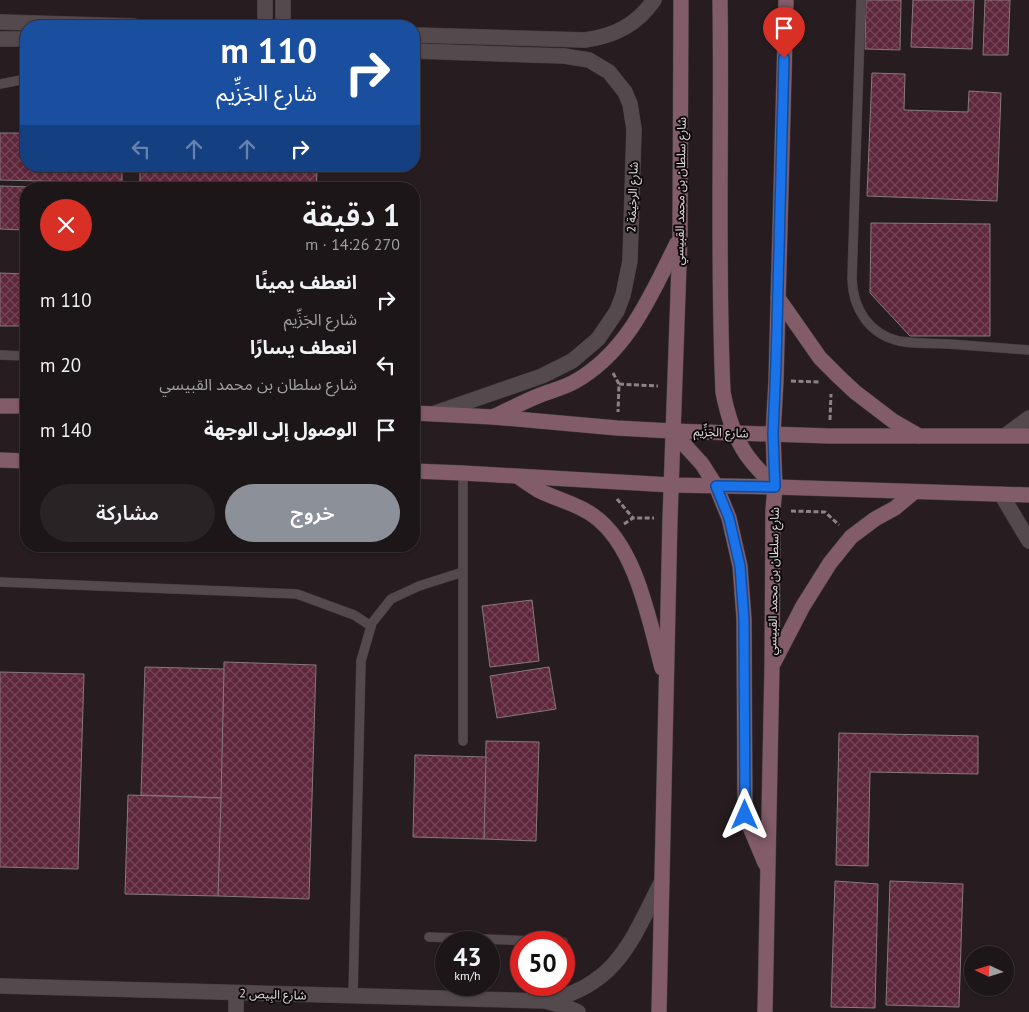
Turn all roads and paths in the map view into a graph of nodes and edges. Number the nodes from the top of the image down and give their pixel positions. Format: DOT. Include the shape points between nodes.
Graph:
graph roads {
  1 [pos="265,0"];
  2 [pos="283,0"];
  3 [pos="654,0"];
  4 [pos="681,0"];
  5 [pos="720,0"];
  6 [pos="786,0"];
  7 [pos="861,0"];
  8 [pos="265,20"];
  9 [pos="283,20"];
  10 [pos="0,22"];
  11 [pos="20,23"];
  12 [pos="420,35"];
  13 [pos="0,39"];
  14 [pos="20,40"];
  15 [pos="420,51"];
  16 [pos="20,80"];
  17 [pos="0,84"];
  18 [pos="680,237"];
  19 [pos="778,298"];
  20 [pos="1029,350"];
  21 [pos="0,355"];
  22 [pos="20,356"];
  23 [pos="776,380"];
  24 [pos="822,382"];
  25 [pos="674,387"];
  26 [pos="831,392"];
  27 [pos="0,406"];
  28 [pos="20,406"];
  29 [pos="420,413"];
  30 [pos="435,414"];
  31 [pos="494,417"];
  32 [pos="1029,418"];
  33 [pos="617,428"];
  34 [pos="672,431"];
  35 [pos="735,433"];
  36 [pos="773,434"];
  37 [pos="1006,435"];
  38 [pos="829,436"];
  39 [pos="1029,436"];
  40 [pos="920,437"];
  41 [pos="0,460"];
  42 [pos="20,461"];
  43 [pos="420,472"];
  44 [pos="463,473"];
  45 [pos="518,477"];
  46 [pos="671,486"];
  47 [pos="716,486"];
  48 [pos="775,487"];
  49 [pos="914,492"];
  50 [pos="1001,494"];
  51 [pos="1029,495"];
  52 [pos="772,510"];
  53 [pos="825,512"];
  54 [pos="1029,541"];
  55 [pos="463,572"];
  56 [pos="0,582"];
  57 [pos="371,626"];
  58 [pos="772,665"];
  59 [pos="666,685"];
  60 [pos="463,741"];
  61 [pos="768,870"];
  62 [pos="662,881"];
  63 [pos="429,937"];
  64 [pos="435,937"];
  65 [pos="0,986"];
  66 [pos="236,992"];
  67 [pos="435,993"];
  68 [pos="500,995"];
  69 [pos="353,996"];
  70 [pos="546,1001"];
  71 [pos="236,1012"];
  72 [pos="578,1012"];
  73 [pos="659,1012"];
  74 [pos="764,1012"];
  1 -- 8 [label="street"];
  2 -- 9 [label="street"];
  3 -- 12 [label="street" via="628,27 600,38"];
  4 -- 18 [label="main road, شارع سلطان بن محمد القبيسي"];
  5 -- 35 [label="main road" via="720,317 723,392"];
  6 -- 19 [label="main road, شارع سلطان بن محمد القبيسي"];
  7 -- 20 [label="lane" via="852,279 856,303 868,324 877,332 900,341"];
  10 -- 11 [label="street"];
  13 -- 14 [label="street"];
  15 -- 30 [label="street, شارع الرخيمَة 2" via="564,56 588,60 609,72 618,82 633,116 628,278 617,311 608,325 586,351 557,369"];
  16 -- 17 [label="lane"];
  18 -- 25 [label="main road, شارع سلطان بن محمد القبيسي"];
  18 -- 31 [label="main road" via="646,306 626,338 606,359 574,382"];
  19 -- 23 [label="main road, شارع سلطان بن محمد القبيسي"];
  19 -- 40 [label="main road" via="820,358 839,377 893,421"];
  21 -- 22 [label="lane"];
  23 -- 24 [label="path"];
  23 -- 36 [label="main road, شارع سلطان بن محمد القبيسي"];
  25 -- 33 [label="path" via="619,384"];
  25 -- 34 [label="main road, شارع سلطان بن محمد القبيسي"];
  26 -- 38 [label="path"];
  27 -- 28 [label="main road"];
  29 -- 30 [label="main road, شارع الجَزِّيم"];
  30 -- 31 [label="main road, شارع الجَزِّيم"];
  31 -- 33 [label="main road, شارع الجَزِّيم"];
  32 -- 37 [label="street"];
  33 -- 34 [label="main road, شارع الجَزِّيم"];
  34 -- 35 [label="main road, شارع الجَزِّيم"];
  34 -- 46 [label="main road, شارع سلطان بن محمد القبيسي"];
  34 -- 47 [label="main road" via="702,464"];
  35 -- 36 [label="main road, شارع الجَزِّيم"];
  35 -- 48 [label="main road" via="747,455"];
  36 -- 38 [label="main road, شارع الجَزِّيم"];
  36 -- 48 [label="main road, شارع سلطان بن محمد القبيسي"];
  37 -- 39 [label="main road, شارع الجَزِّيم"];
  37 -- 40 [label="main road, شارع الجَزِّيم"];
  38 -- 40 [label="main road, شارع الجَزِّيم"];
  41 -- 42 [label="main road"];
  43 -- 44 [label="main road"];
  44 -- 45 [label="main road"];
  44 -- 55 [label="lane"];
  45 -- 46 [label="main road"];
  45 -- 59 [label="main road" via="539,490 577,505 611,532 640,588"];
  46 -- 47 [label="main road"];
  46 -- 59 [label="main road, شارع سلطان بن محمد القبيسي"];
  47 -- 48 [label="main road"];
  47 -- 61 [label="main road" via="729,518 740,566 744,619 745,815"];
  48 -- 49 [label="main road"];
  48 -- 52 [label="main road, شارع سلطان بن محمد القبيسي"];
  49 -- 50 [label="main road"];
  49 -- 58 [label="main road" via="851,537 803,606"];
  50 -- 51 [label="main road"];
  50 -- 54 [label="street"];
  52 -- 53 [label="path"];
  52 -- 58 [label="main road, شارع سلطان بن محمد القبيسي"];
  55 -- 57 [label="lane" via="391,599"];
  55 -- 60 [label="lane"];
  56 -- 57 [label="lane" via="297,594 354,615"];
  57 -- 69 [label="lane" via="361,661"];
  58 -- 61 [label="main road, شارع سلطان بن محمد القبيسي"];
  59 -- 62 [label="main road, شارع سلطان بن محمد القبيسي"];
  61 -- 74 [label="main road, شارع سلطان بن محمد القبيسي"];
  62 -- 70 [label="street, شارع البِيص 2" via="627,948 615,964 584,989"];
  62 -- 73 [label="main road, شارع سلطان بن محمد القبيسي"];
  63 -- 64 [label="lane"];
  65 -- 66 [label="street, شارع البِيص 2"];
  66 -- 69 [label="street, شارع البِيص 2"];
  66 -- 71 [label="street"];
  67 -- 69 [label="street, شارع البِيص 2"];
  68 -- 70 [label="street, شارع البِيص 2"];
  70 -- 72 [label="street, شارع البِيص 2"];
}
